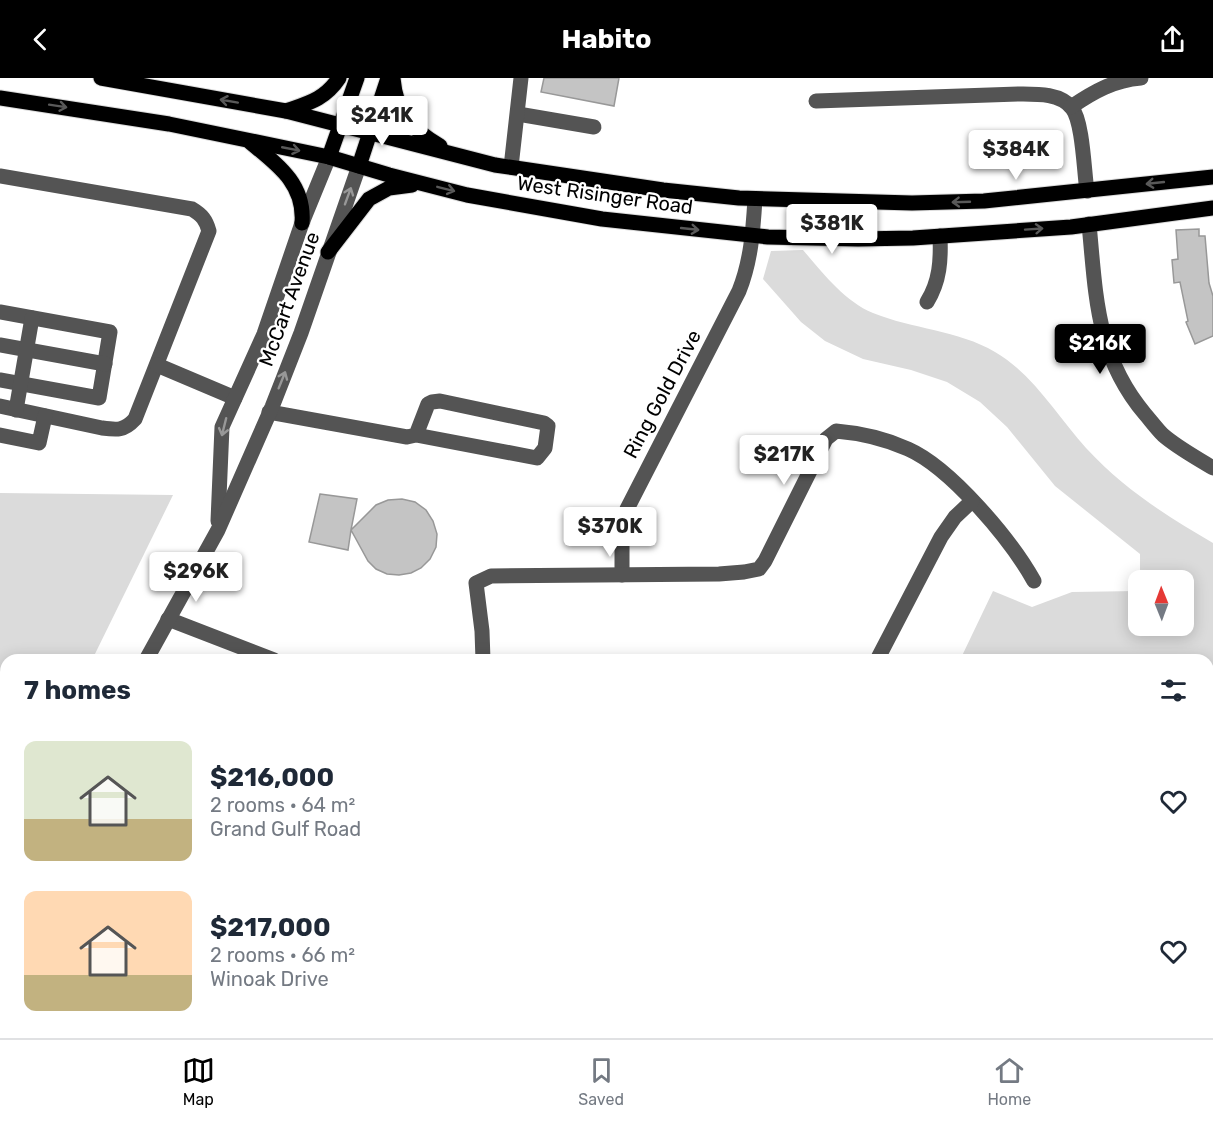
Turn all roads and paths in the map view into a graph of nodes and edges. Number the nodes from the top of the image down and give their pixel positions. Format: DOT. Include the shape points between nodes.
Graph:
graph roads {
  1 [pos="100,78"];
  2 [pos="339,78"];
  3 [pos="357,78"];
  4 [pos="388,78"];
  5 [pos="393,78"];
  6 [pos="521,78"];
  7 [pos="1141,78"];
  8 [pos="0,98"];
  9 [pos="816,100"];
  10 [pos="1071,107"];
  11 [pos="286,111"];
  12 [pos="518,114"];
  13 [pos="342,125"];
  14 [pos="594,127"];
  15 [pos="370,133"];
  16 [pos="249,141"];
  17 [pos="456,155"];
  18 [pos="329,157"];
  19 [pos="359,166"];
  20 [pos="511,167"];
  21 [pos="0,176"];
  22 [pos="1213,177"];
  23 [pos="422,183"];
  24 [pos="1087,191"];
  25 [pos="755,199"];
  26 [pos="1213,208"];
  27 [pos="302,223"];
  28 [pos="1089,224"];
  29 [pos="752,235"];
  30 [pos="940,236"];
  31 [pos="328,252"];
  32 [pos="927,302"];
  33 [pos="0,312"];
  34 [pos="32,318"];
  35 [pos="0,345"];
  36 [pos="27,350"];
  37 [pos="105,364"];
  38 [pos="157,365"];
  39 [pos="0,380"];
  40 [pos="21,384"];
  41 [pos="235,398"];
  42 [pos="0,406"];
  43 [pos="16,410"];
  44 [pos="269,412"];
  45 [pos="45,416"];
  46 [pos="0,435"];
  47 [pos="416,435"];
  48 [pos="1213,468"];
  49 [pos="972,501"];
  50 [pos="218,530"];
  51 [pos="622,574"];
  52 [pos="1034,580"];
  53 [pos="168,619"];
  54 [pos="149,654"];
  55 [pos="258,654"];
  56 [pos="483,654"];
  57 [pos="880,654"];
  11 -- 1 [label="main road, West Risinger Road, one-way"];
  2 -- 11 [label="main road" via="330,92"];
  3 -- 13 [label="main road, McCart Avenue"];
  4 -- 15 [label="main road, McCart Avenue"];
  5 -- 17 [label="main road" via="399,108 411,125"];
  6 -- 12 [label="street"];
  7 -- 10 [label="street" via="1105,86"];
  8 -- 16 [label="main road, West Risinger Road, one-way" via="158,122"];
  9 -- 10 [label="street" via="1040,94"];
  10 -- 24 [label="street" via="1078,120"];
  11 -- 13 [label="main road, West Risinger Road"];
  12 -- 14 [label="street"];
  12 -- 20 [label="street"];
  13 -- 15 [label="main road, West Risinger Road"];
  13 -- 18 [label="main road, McCart Avenue"];
  15 -- 17 [label="main road, West Risinger Road"];
  15 -- 19 [label="main road, McCart Avenue"];
  16 -- 18 [label="main road, West Risinger Road, one-way"];
  16 -- 27 [label="main road" via="280,167 294,186 303,209"];
  17 -- 20 [label="main road, West Risinger Road"];
  18 -- 19 [label="main road, West Risinger Road"];
  18 -- 27 [label="street, McCart Avenue"];
  19 -- 23 [label="main road, West Risinger Road"];
  31 -- 19 [label="street, McCart Avenue, one-way"];
  20 -- 25 [label="main road, West Risinger Road" via="663,190"];
  21 -- 38 [label="street" via="192,209 207,222 208,239"];
  22 -- 24 [label="main road, West Risinger Road, one-way"];
  23 -- 29 [label="main road, West Risinger Road, one-way" via="602,219"];
  23 -- 31 [label="main road" via="375,194"];
  24 -- 25 [label="main road, West Risinger Road, one-way" via="912,203"];
  25 -- 29 [label="street, Ring Gold Drive"];
  26 -- 28 [label="main road, West Risinger Road"];
  27 -- 41 [label="street, McCart Avenue" via="264,334"];
  30 -- 28 [label="main road, West Risinger Road, one-way"];
  28 -- 48 [label="street" via="1096,303 1106,347 1119,376 1163,435"];
  29 -- 30 [label="main road, West Risinger Road" via="858,239"];
  29 -- 51 [label="street, Ring Gold Drive" via="747,272 739,291 627,509 622,527"];
  30 -- 32 [label="street" via="939,276"];
  44 -- 31 [label="street, McCart Avenue, one-way"];
  33 -- 34 [label="street"];
  34 -- 36 [label="street"];
  34 -- 37 [label="street" via="110,332"];
  35 -- 36 [label="street"];
  36 -- 37 [label="street"];
  36 -- 40 [label="street"];
  37 -- 40 [label="street" via="99,398"];
  38 -- 41 [label="street"];
  38 -- 45 [label="street" via="128,427 115,429"];
  39 -- 40 [label="street"];
  40 -- 43 [label="street"];
  41 -- 50 [label="street, McCart Avenue, one-way" via="222,427"];
  42 -- 43 [label="street"];
  43 -- 45 [label="street"];
  44 -- 47 [label="street" via="397,436"];
  44 -- 50 [label="street, McCart Avenue"];
  45 -- 46 [label="street" via="39,443"];
  47 -- 47 [label="street" via="428,404 440,401 548,426 545,448 537,458"];
  49 -- 51 [label="street" via="944,473 908,448 837,431 826,439 759,569 719,574"];
  49 -- 52 [label="street" via="1016,550"];
  49 -- 57 [label="street" via="941,537"];
  50 -- 53 [label="street, McCart Avenue"];
  51 -- 56 [label="street" via="492,576 476,583"];
  53 -- 54 [label="street, McCart Avenue"];
  53 -- 55 [label="street"];
}
